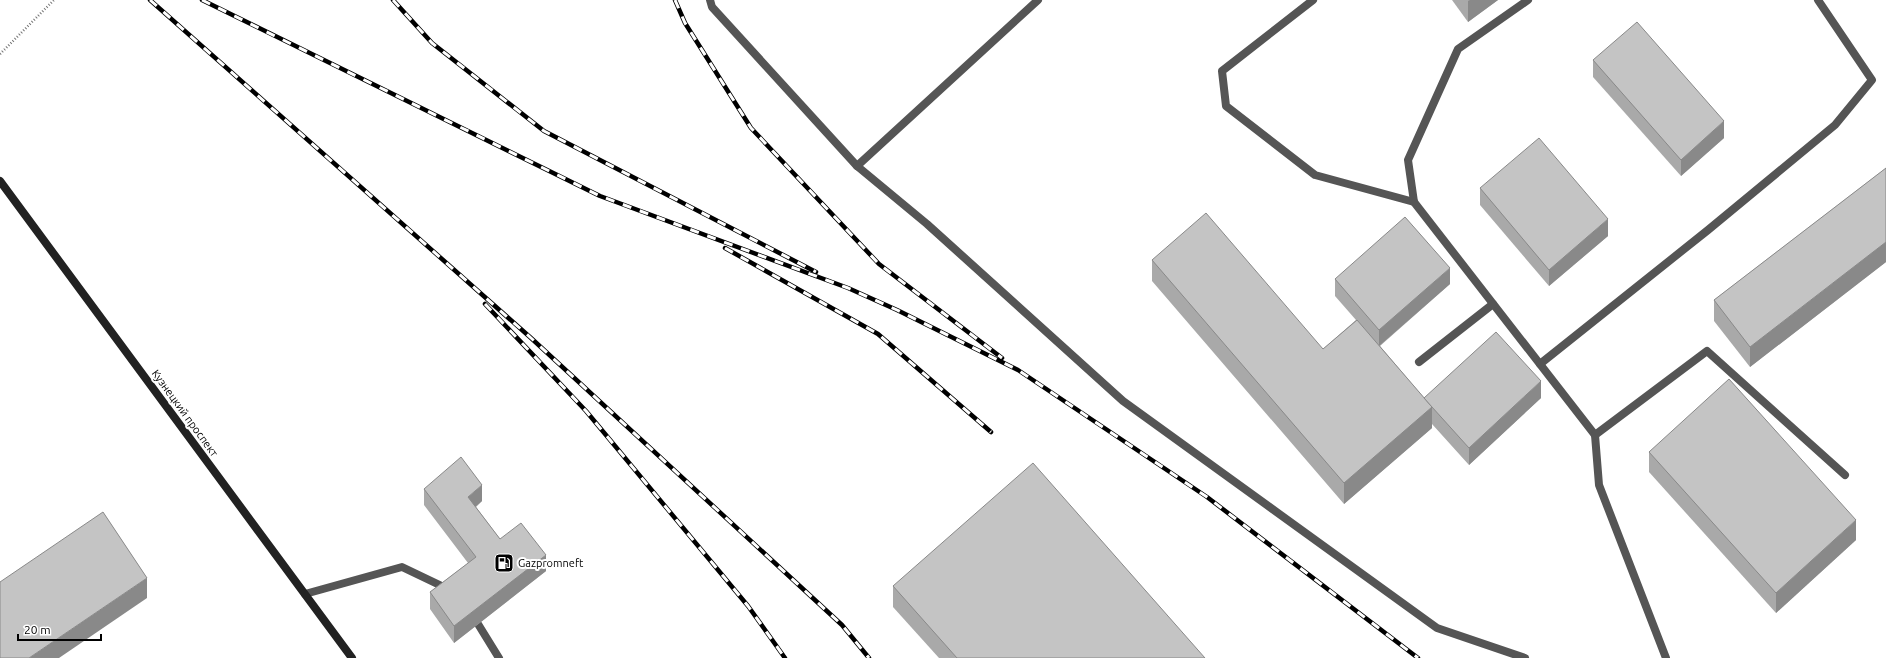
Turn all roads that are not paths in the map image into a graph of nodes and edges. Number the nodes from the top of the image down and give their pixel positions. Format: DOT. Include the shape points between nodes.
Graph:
graph roads {
  1 [pos="710,0"];
  2 [pos="1038,0"];
  3 [pos="1313,0"];
  4 [pos="1528,0"];
  5 [pos="1818,0"];
  6 [pos="857,166"];
  7 [pos="0,181"];
  8 [pos="1414,202"];
  9 [pos="1493,304"];
  10 [pos="1419,362"];
  11 [pos="1540,364"];
  12 [pos="1594,435"];
  13 [pos="1845,475"];
  14 [pos="453,592"];
  15 [pos="305,594"];
  16 [pos="478,624"];
  17 [pos="352,658"];
  18 [pos="499,658"];
  19 [pos="1525,658"];
  20 [pos="1666,658"];
  1 -- 6 [label="lane" via="712,8"];
  2 -- 6 [label="lane"];
  3 -- 8 [label="lane" via="1222,72 1226,106 1315,175"];
  4 -- 8 [label="lane" via="1458,49 1408,160"];
  5 -- 11 [label="lane" via="1872,80 1834,124 1708,230"];
  6 -- 19 [label="lane" via="927,224 1123,402 1437,628"];
  7 -- 15 [label="street, Кузнецкий проспект"];
  8 -- 9 [label="lane"];
  9 -- 10 [label="lane"];
  9 -- 11 [label="lane"];
  11 -- 12 [label="lane"];
  12 -- 13 [label="lane" via="1707,351"];
  12 -- 20 [label="lane" via="1599,485"];
  14 -- 15 [label="lane" via="402,567"];
  15 -- 17 [label="street, Кузнецкий проспект"];
  16 -- 18 [label="lane"];
}
